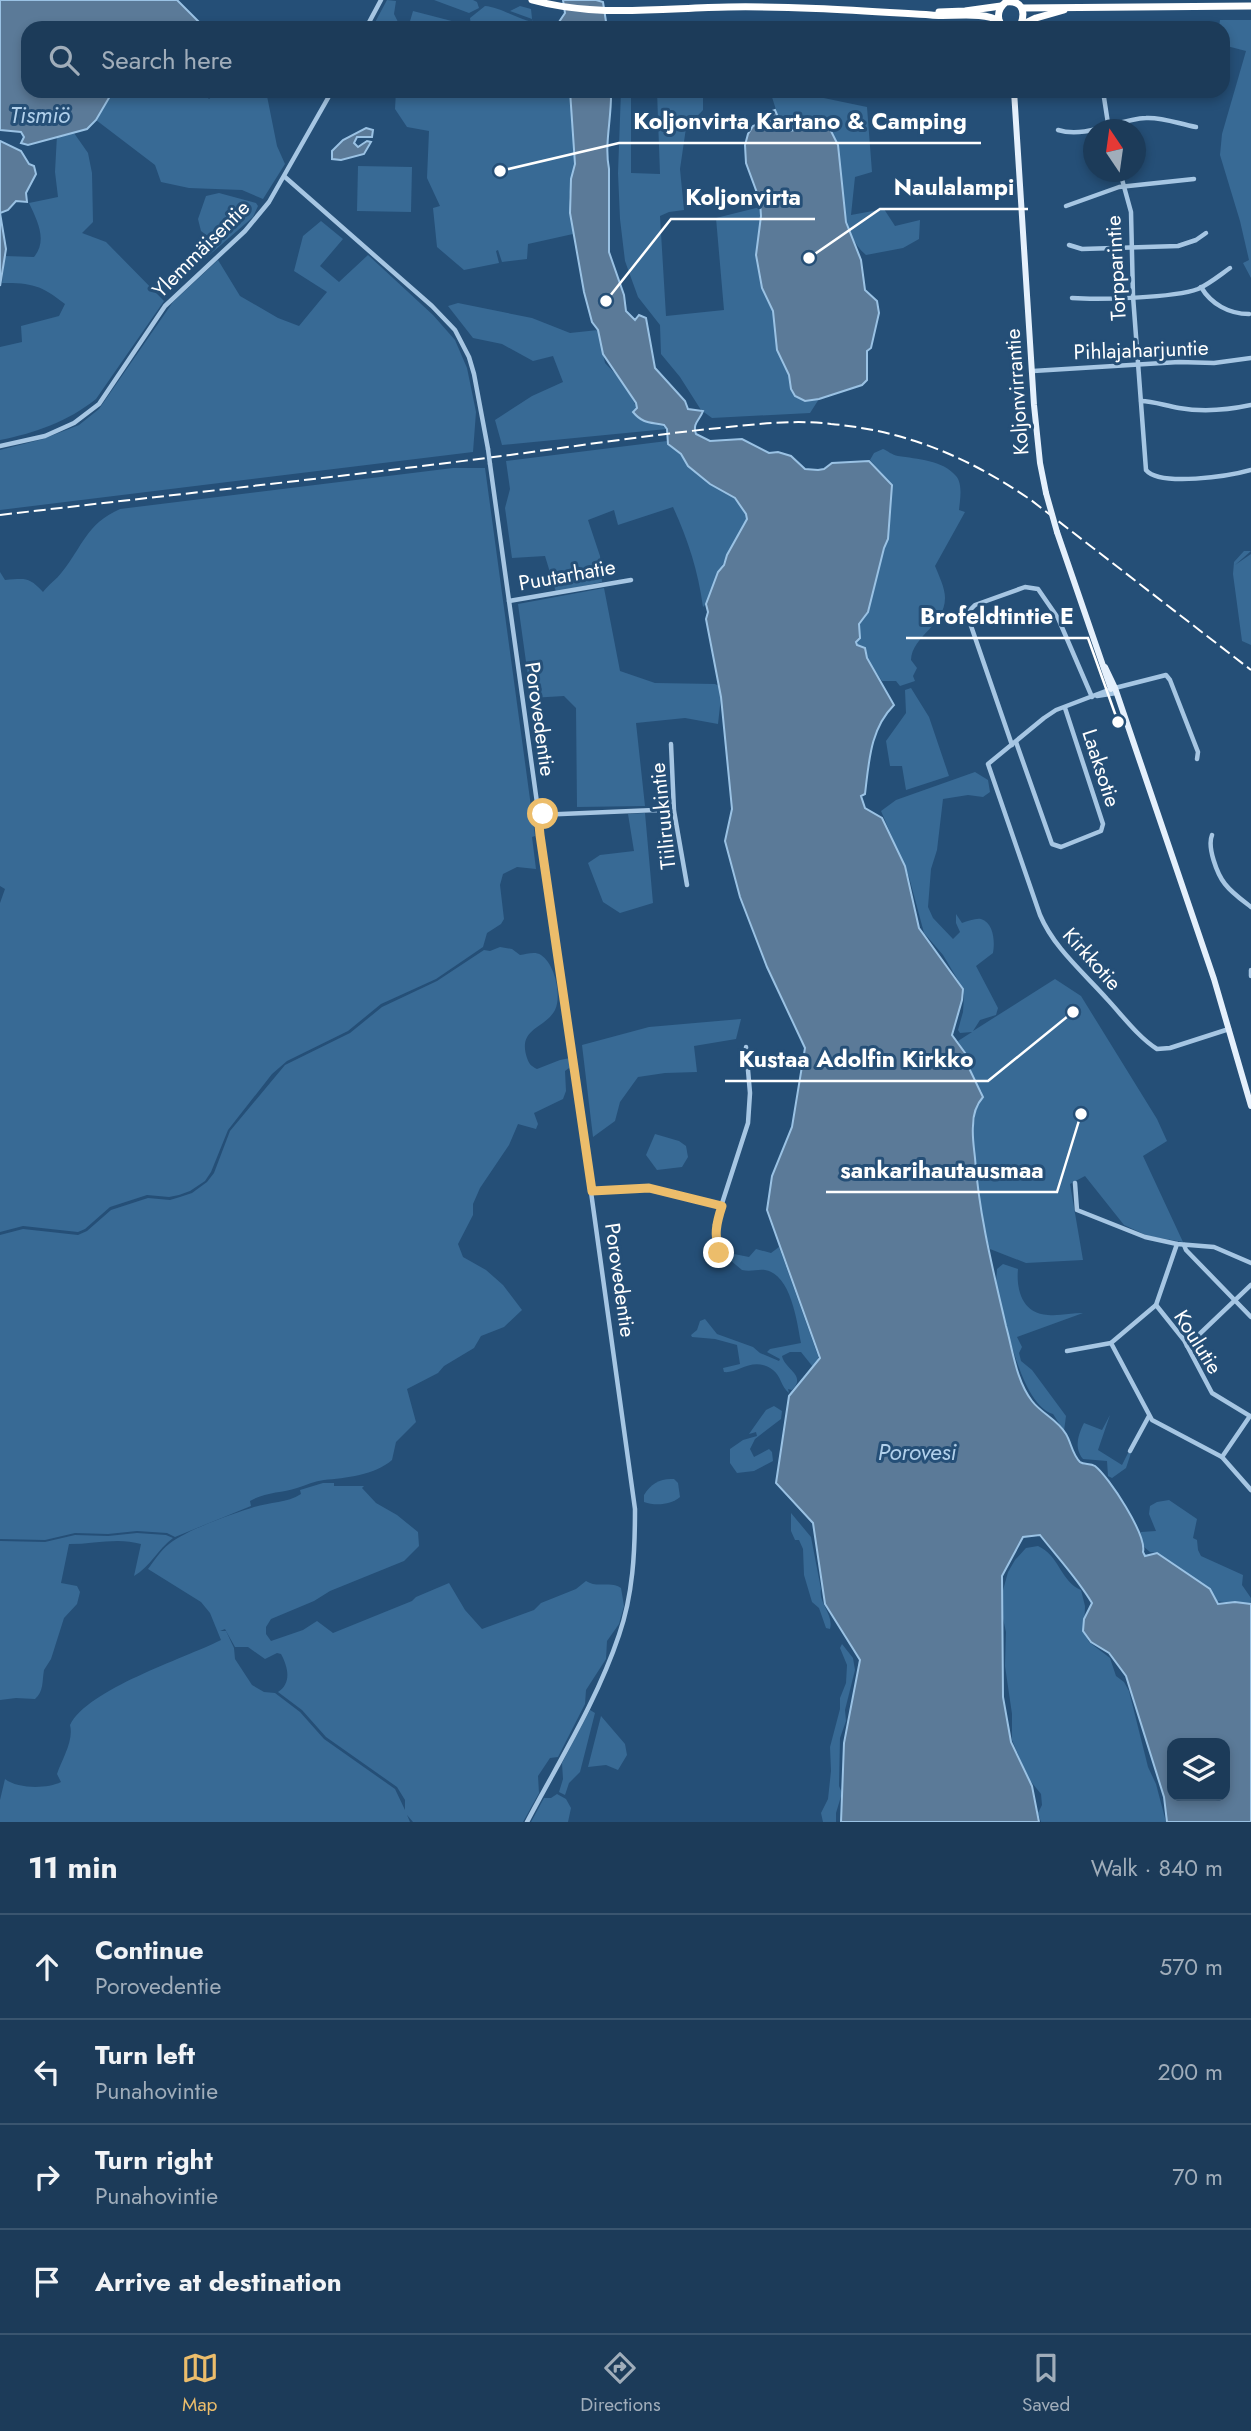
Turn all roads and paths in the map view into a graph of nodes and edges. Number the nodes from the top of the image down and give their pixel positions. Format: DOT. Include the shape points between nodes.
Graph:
graph roads {
  1 [pos="381,0"];
  2 [pos="532,0"];
  3 [pos="1005,2"];
  4 [pos="699,4"];
  5 [pos="1020,4"];
  6 [pos="1251,6"];
  7 [pos="1064,9"];
  8 [pos="914,13"];
  9 [pos="370,21"];
  10 [pos="996,21"];
  11 [pos="1001,21"];
  12 [pos="1021,21"];
  13 [pos="1033,21"];
  14 [pos="328,98"];
  15 [pos="1016,98"];
  16 [pos="1104,98"];
  17 [pos="1108,119"];
  18 [pos="1146,119"];
  19 [pos="1196,127"];
  20 [pos="1058,130"];
  21 [pos="1083,131"];
  22 [pos="285,177"];
  23 [pos="1194,179"];
  24 [pos="1123,182"];
  25 [pos="1124,186"];
  26 [pos="1066,206"];
  27 [pos="1206,233"];
  28 [pos="1069,245"];
  29 [pos="1133,247"];
  30 [pos="1230,268"];
  31 [pos="1201,287"];
  32 [pos="1133,296"];
  33 [pos="1072,298"];
  34 [pos="1249,314"];
  35 [pos="1251,358"];
  36 [pos="1137,363"];
  37 [pos="1033,371"];
  38 [pos="1141,401"];
  39 [pos="1251,405"];
  40 [pos="0,446"];
  41 [pos="1251,470"];
  42 [pos="631,580"];
  43 [pos="509,601"];
  44 [pos="1114,690"];
  45 [pos="1094,696"];
  46 [pos="1065,708"];
  47 [pos="671,744"];
  48 [pos="1014,744"];
  49 [pos="1197,759"];
  50 [pos="674,811"];
  51 [pos="538,815"];
  52 [pos="1212,835"];
  53 [pos="687,885"];
  54 [pos="1251,907"];
  55 [pos="1251,970"];
  56 [pos="1251,976"];
  57 [pos="1228,1028"];
  58 [pos="746,1047"];
  59 [pos="1251,1106"];
  60 [pos="1075,1183"];
  61 [pos="592,1191"];
  62 [pos="722,1206"];
  63 [pos="1177,1244"];
  64 [pos="1184,1245"];
  65 [pos="720,1260"];
  66 [pos="1251,1263"];
  67 [pos="1251,1285"];
  68 [pos="1235,1300"];
  69 [pos="1156,1305"];
  70 [pos="1251,1317"];
  71 [pos="1111,1343"];
  72 [pos="1187,1346"];
  73 [pos="1067,1351"];
  74 [pos="1149,1416"];
  75 [pos="1251,1416"];
  76 [pos="1129,1451"];
  77 [pos="1222,1457"];
  78 [pos="1251,1490"];
  79 [pos="527,1822"];
  1 -- 9 [label="street"];
  2 -- 4 [label="highway" via="611,12"];
  3 -- 5 [label="highway"];
  3 -- 8 [label="highway" via="965,11"];
  3 -- 11 [label="highway" via="999,10"];
  4 -- 8 [label="highway"];
  5 -- 7 [label="highway"];
  5 -- 12 [label="highway"];
  6 -- 7 [label="highway"];
  7 -- 13 [label="highway"];
  8 -- 10 [label="highway" via="991,16"];
  14 -- 22 [label="street, Ylemmäisentie"];
  15 -- 37 [label="main road, Koljonvirrantie"];
  16 -- 17 [label="street"];
  18 -- 19 [label="street"];
  20 -- 21 [label="street"];
  22 -- 40 [label="street, Ylemmäisentie" via="256,219 165,306 99,404 45,436"];
  22 -- 43 [label="street, Porovedentie, bridge" via="455,330 474,374"];
  23 -- 25 [label="street"];
  24 -- 25 [label="street, Torpparintie"];
  25 -- 26 [label="street"];
  25 -- 29 [label="street, Torpparintie"];
  27 -- 29 [label="street" via="1178,246"];
  28 -- 29 [label="street" via="1082,249"];
  29 -- 32 [label="street, Torpparintie"];
  30 -- 31 [label="street"];
  31 -- 32 [label="street"];
  31 -- 34 [label="street" via="1222,308"];
  32 -- 33 [label="street"];
  32 -- 36 [label="street, Torpparintie"];
  35 -- 36 [label="street, Pihlajaharjuntie"];
  36 -- 37 [label="street, Pihlajaharjuntie"];
  36 -- 38 [label="street, Torpparintie"];
  37 -- 44 [label="main road, Koljonvirrantie, bridge" via="1046,494"];
  38 -- 39 [label="street" via="1203,410"];
  38 -- 41 [label="street, Torpparintie" via="1145,467 1152,476 1209,478"];
  42 -- 43 [label="street, Puutarhatie"];
  43 -- 51 [label="street, Porovedentie"];
  44 -- 45 [label="street"];
  44 -- 49 [label="street" via="1169,677"];
  44 -- 57 [label="main road, Koljonvirrantie"];
  45 -- 46 [label="street"];
  45 -- 48 [label="street" via="1058,618 1038,589 1025,587 975,605 969,620"];
  46 -- 48 [label="street" via="1049,714"];
  46 -- 48 [label="street, Laaksotie" via="1104,827 1099,833 1061,846 1051,842"];
  47 -- 50 [label="street, Tiiliruukintie"];
  48 -- 57 [label="street, Kirkkotie" via="988,764 1049,935 1157,1049"];
  50 -- 51 [label="street"];
  50 -- 53 [label="street, Tiiliruukintie"];
  51 -- 61 [label="street, Porovedentie"];
  52 -- 54 [label="street" via="1210,846 1222,880"];
  55 -- 56 [label="street"];
  57 -- 59 [label="main road, Koljonvirrantie"];
  58 -- 62 [label="street" via="748,1122"];
  60 -- 63 [label="street" via="1077,1210 1145,1237"];
  61 -- 62 [label="street" via="649,1188"];
  61 -- 79 [label="street, Porovedentie" via="635,1509 632,1575 623,1622 608,1664"];
  62 -- 65 [label="street" via="715,1225"];
  63 -- 64 [label="street"];
  63 -- 69 [label="street"];
  64 -- 66 [label="street" via="1214,1247"];
  64 -- 68 [label="street"];
  67 -- 68 [label="street"];
  68 -- 70 [label="street"];
  68 -- 72 [label="street"];
  69 -- 71 [label="street"];
  69 -- 72 [label="street, Koulutie"];
  71 -- 73 [label="street"];
  71 -- 74 [label="street"];
  72 -- 75 [label="street, Koulutie" via="1212,1393"];
  74 -- 76 [label="street"];
  74 -- 77 [label="street"];
  75 -- 77 [label="street"];
  77 -- 78 [label="street"];
}
